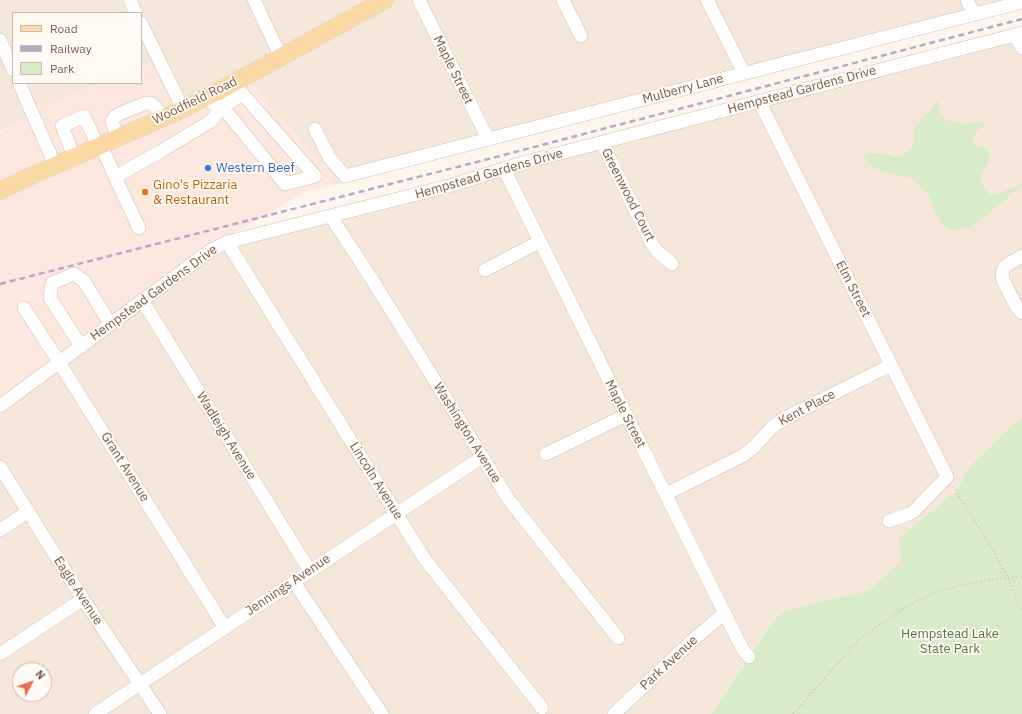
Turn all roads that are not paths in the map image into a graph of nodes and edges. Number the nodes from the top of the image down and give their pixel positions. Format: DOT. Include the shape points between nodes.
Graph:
graph roads {
  1 [pos="130,0"];
  2 [pos="254,0"];
  3 [pos="385,0"];
  4 [pos="419,0"];
  5 [pos="563,0"];
  6 [pos="707,0"];
  7 [pos="967,0"];
  8 [pos="1022,2"];
  9 [pos="136,12"];
  10 [pos="974,14"];
  11 [pos="142,25"];
  12 [pos="1019,34"];
  13 [pos="581,36"];
  14 [pos="0,40"];
  15 [pos="1022,48"];
  16 [pos="281,56"];
  17 [pos="12,68"];
  18 [pos="744,73"];
  19 [pos="19,84"];
  20 [pos="238,88"];
  21 [pos="208,96"];
  22 [pos="759,101"];
  23 [pos="221,108"];
  24 [pos="183,109"];
  25 [pos="315,129"];
  26 [pos="488,139"];
  27 [pos="602,143"];
  28 [pos="99,146"];
  29 [pos="74,157"];
  30 [pos="55,165"];
  31 [pos="504,169"];
  32 [pos="115,177"];
  33 [pos="0,191"];
  34 [pos="331,216"];
  35 [pos="139,228"];
  36 [pos="227,242"];
  37 [pos="539,242"];
  38 [pos="1022,256"];
  39 [pos="672,264"];
  40 [pos="485,270"];
  41 [pos="142,300"];
  42 [pos="24,308"];
  43 [pos="1022,313"];
  44 [pos="110,324"];
  45 [pos="81,346"];
  46 [pos="59,362"];
  47 [pos="891,365"];
  48 [pos="0,406"];
  49 [pos="626,415"];
  50 [pos="546,454"];
  51 [pos="482,457"];
  52 [pos="0,467"];
  53 [pos="666,494"];
  54 [pos="28,512"];
  55 [pos="396,514"];
  56 [pos="889,521"];
  57 [pos="0,530"];
  58 [pos="310,571"];
  59 [pos="294,582"];
  60 [pos="83,599"];
  61 [pos="724,613"];
  62 [pos="225,628"];
  63 [pos="618,638"];
  64 [pos="0,654"];
  65 [pos="749,657"];
  66 [pos="140,684"];
  67 [pos="542,708"];
  68 [pos="95,714"];
  69 [pos="160,714"];
  70 [pos="382,714"];
  71 [pos="614,714"];
  1 -- 9 [label="street"];
  2 -- 16 [label="street"];
  3 -- 16 [label="main road, Woodfield Road"];
  4 -- 26 [label="street, Maple Street"];
  5 -- 13 [label="street"];
  6 -- 18 [label="street"];
  7 -- 10 [label="street"];
  8 -- 10 [label="street, Mulberry Lane"];
  10 -- 18 [label="street, Mulberry Lane"];
  11 -- 24 [label="street"];
  12 -- 15 [label="street"];
  12 -- 22 [label="street, Hempstead Gardens Drive"];
  14 -- 17 [label="street"];
  16 -- 20 [label="main road, Woodfield Road"];
  18 -- 26 [label="street, Mulberry Lane"];
  19 -- 30 [label="street"];
  20 -- 21 [label="main road, Woodfield Road"];
  20 -- 23 [label="street"];
  20 -- 23 [label="street" via="315,176 285,184"];
  21 -- 23 [label="street" via="212,103"];
  21 -- 24 [label="main road, Woodfield Road"];
  22 -- 27 [label="street, Hempstead Gardens Drive"];
  22 -- 47 [label="street, Elm Street"];
  23 -- 32 [label="street" via="211,122"];
  24 -- 28 [label="main road, Woodfield Road"];
  25 -- 26 [label="street, Mulberry Lane" via="329,157 345,176"];
  27 -- 31 [label="street, Hempstead Gardens Drive"];
  27 -- 39 [label="street, Greenwood Court" via="653,246"];
  28 -- 29 [label="main road, Woodfield Road"];
  28 -- 29 [label="street" via="84,116 62,126"];
  28 -- 32 [label="street"];
  29 -- 30 [label="main road, Woodfield Road"];
  30 -- 33 [label="main road, Woodfield Road"];
  31 -- 34 [label="street, Hempstead Gardens Drive"];
  31 -- 37 [label="street, Maple Street"];
  32 -- 35 [label="street"];
  34 -- 36 [label="street, Hempstead Gardens Drive"];
  34 -- 51 [label="street, Washington Avenue"];
  36 -- 41 [label="street, Hempstead Gardens Drive" via="211,250"];
  36 -- 55 [label="street, Lincoln Avenue"];
  37 -- 40 [label="street"];
  37 -- 49 [label="street, Maple Street"];
  38 -- 43 [label="street" via="1004,266 1002,273 1003,280"];
  41 -- 44 [label="street, Hempstead Gardens Drive"];
  41 -- 58 [label="street, Wadleigh Avenue"];
  42 -- 46 [label="street, Grant Avenue"];
  44 -- 45 [label="street, Hempstead Gardens Drive"];
  44 -- 45 [label="street" via="84,281 74,274 52,283 50,298"];
  45 -- 46 [label="street, Hempstead Gardens Drive"];
  46 -- 48 [label="street, Hempstead Gardens Drive"];
  46 -- 62 [label="street, Grant Avenue"];
  47 -- 53 [label="street, Kent Place" via="787,416 744,455"];
  47 -- 56 [label="street, Elm Street" via="947,477 914,511"];
  49 -- 50 [label="street"];
  49 -- 53 [label="street, Maple Street"];
  51 -- 55 [label="street, Jennings Avenue"];
  51 -- 63 [label="street, Washington Avenue" via="509,500"];
  52 -- 54 [label="street, Eagle Avenue"];
  53 -- 61 [label="street, Maple Street"];
  54 -- 57 [label="street"];
  54 -- 60 [label="street, Eagle Avenue"];
  55 -- 58 [label="street, Jennings Avenue"];
  55 -- 67 [label="street, Lincoln Avenue" via="430,567"];
  58 -- 59 [label="street, Jennings Avenue"];
  59 -- 62 [label="street, Jennings Avenue"];
  59 -- 70 [label="street"];
  60 -- 64 [label="street"];
  60 -- 66 [label="street, Eagle Avenue"];
  61 -- 65 [label="street, Maple Street"];
  61 -- 71 [label="street, Park Avenue"];
  62 -- 66 [label="street, Jennings Avenue"];
  66 -- 68 [label="street, Jennings Avenue"];
  66 -- 69 [label="street, Eagle Avenue"];
}
